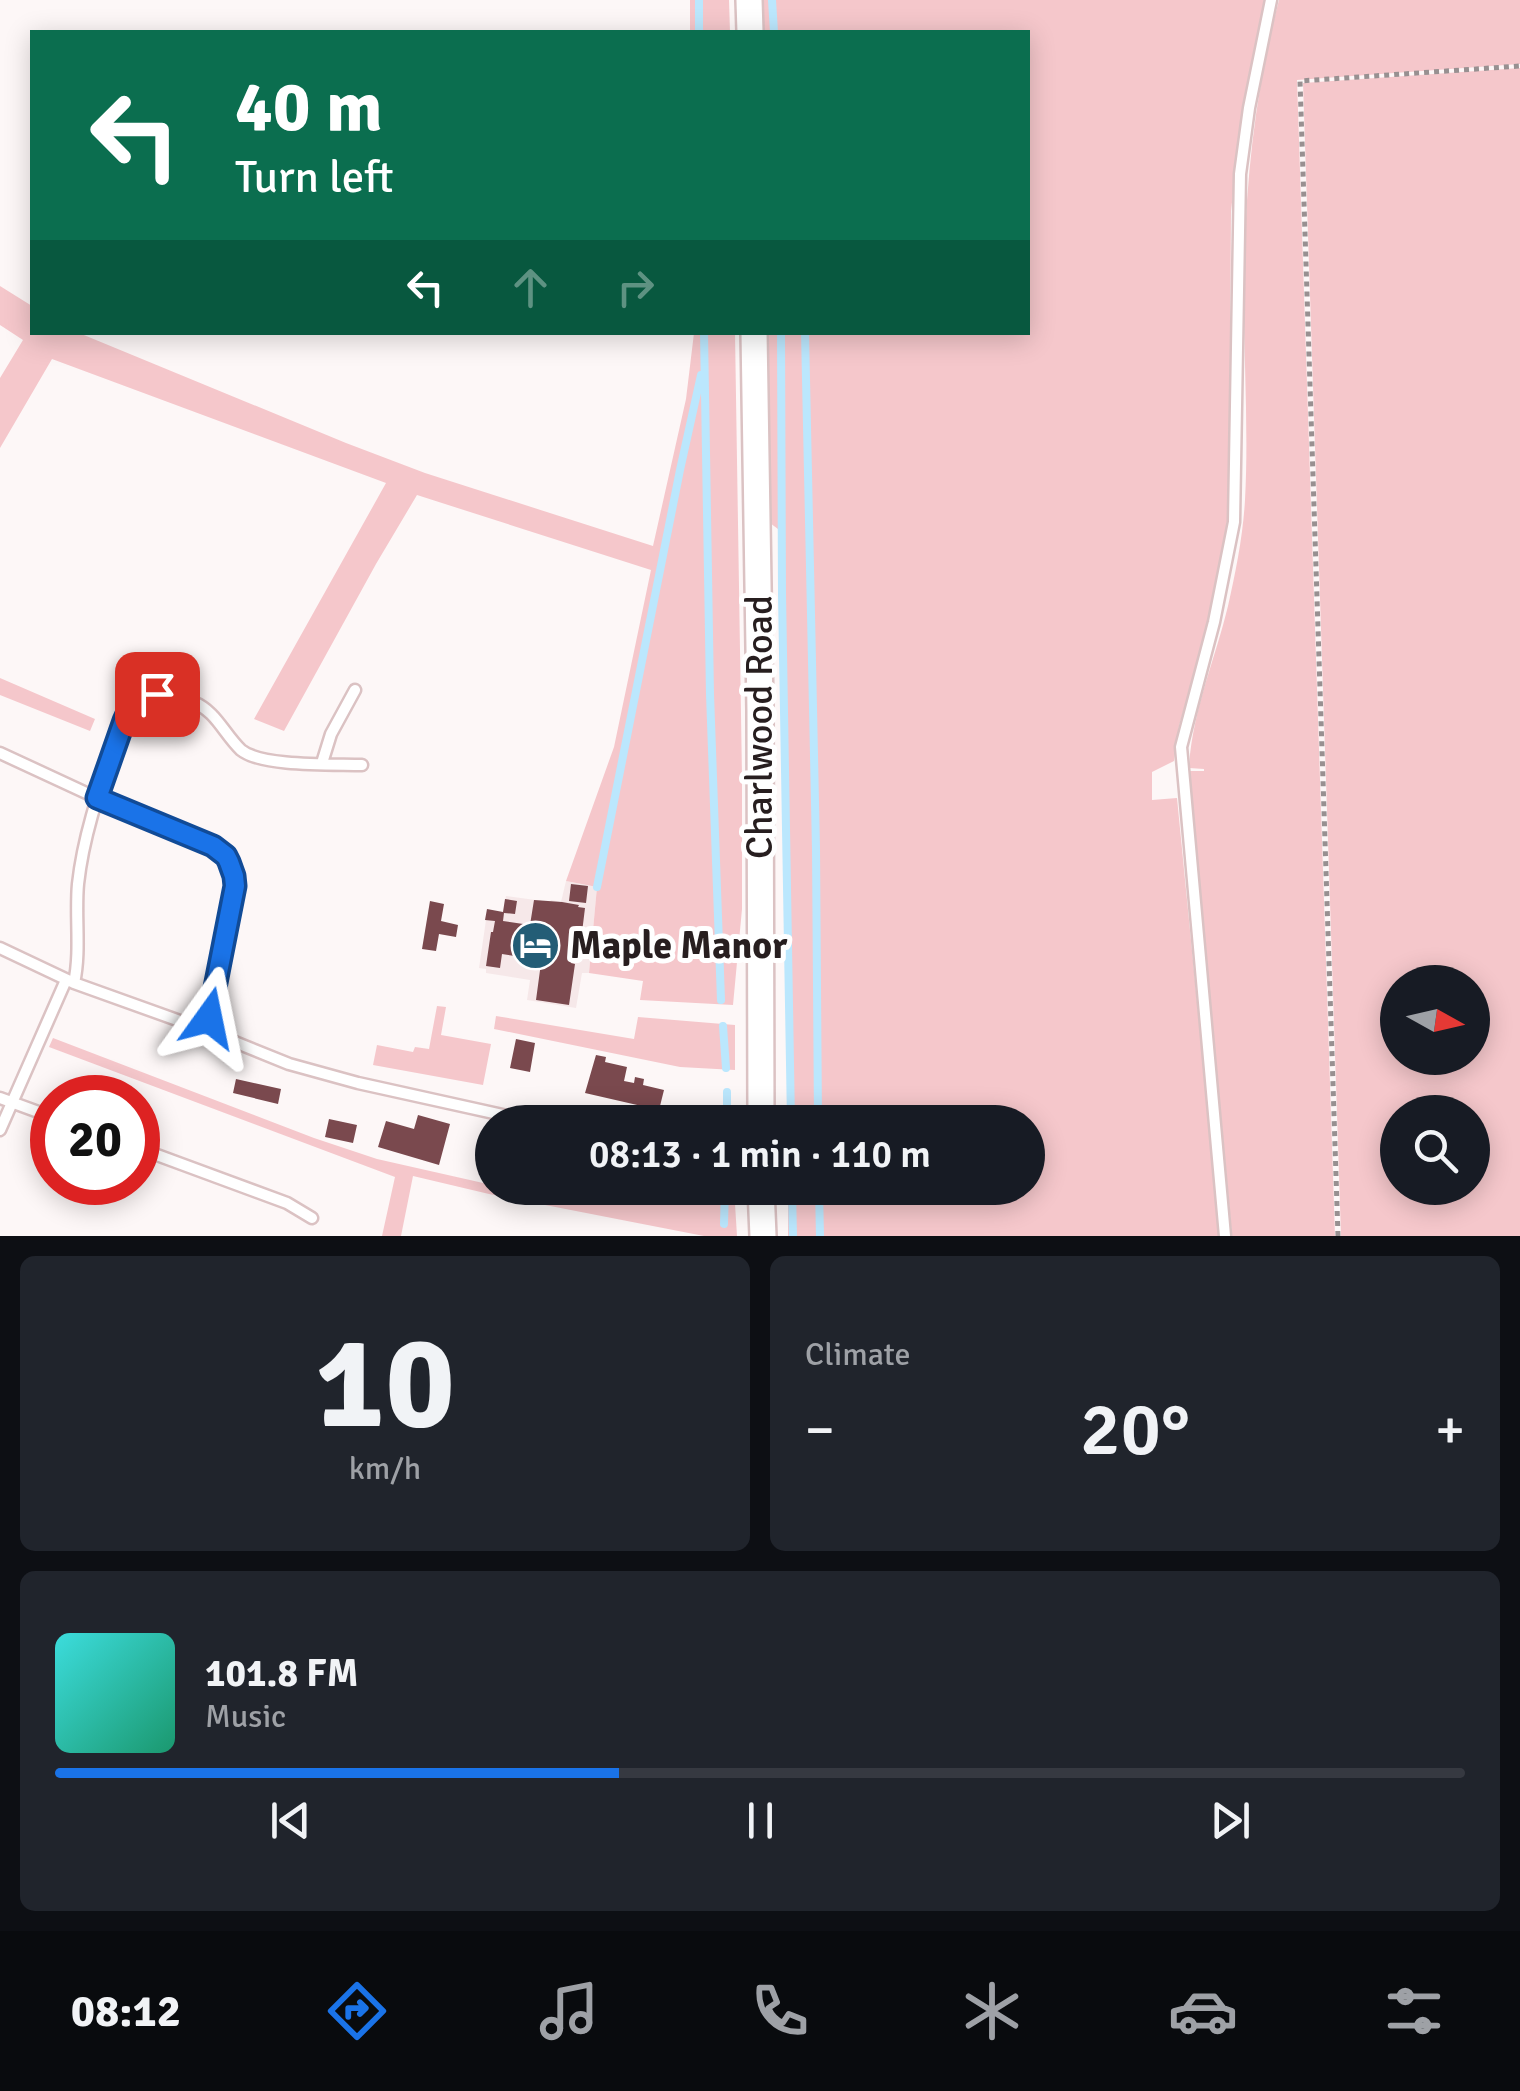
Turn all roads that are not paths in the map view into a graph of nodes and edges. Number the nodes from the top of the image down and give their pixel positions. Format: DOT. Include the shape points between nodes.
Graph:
graph roads {
  1 [pos="750,0"];
  2 [pos="1271,0"];
  3 [pos="750,30"];
  4 [pos="754,335"];
  5 [pos="355,690"];
  6 [pos="0,752"];
  7 [pos="322,763"];
  8 [pos="362,765"];
  9 [pos="97,798"];
  10 [pos="0,948"];
  11 [pos="70,981"];
  12 [pos="205,1030"];
  13 [pos="6,1100"];
  14 [pos="761,1105"];
  15 [pos="30,1109"];
  16 [pos="475,1109"];
  17 [pos="0,1130"];
  18 [pos="160,1156"];
  19 [pos="762,1205"];
  20 [pos="312,1218"];
  21 [pos="763,1236"];
  22 [pos="1225,1236"];
  1 -- 3 [label="street"];
  2 -- 22 [label="lane" via="1240,174 1234,522 1181,747"];
  4 -- 14 [label="street, Charlwood Road"];
  5 -- 7 [label="lane"];
  6 -- 9 [label="lane"];
  7 -- 8 [label="lane"];
  7 -- 9 [label="lane" via="254,757 203,707 150,694 133,701"];
  9 -- 11 [label="lane" via="78,881 77,964"];
  9 -- 12 [label="lane" via="213,846 232,868 234,897"];
  10 -- 11 [label="lane"];
  11 -- 12 [label="lane"];
  11 -- 13 [label="lane"];
  12 -- 16 [label="lane" via="327,1076"];
  13 -- 15 [label="lane"];
  13 -- 17 [label="lane"];
  18 -- 20 [label="lane"];
  19 -- 21 [label="street"];
}
